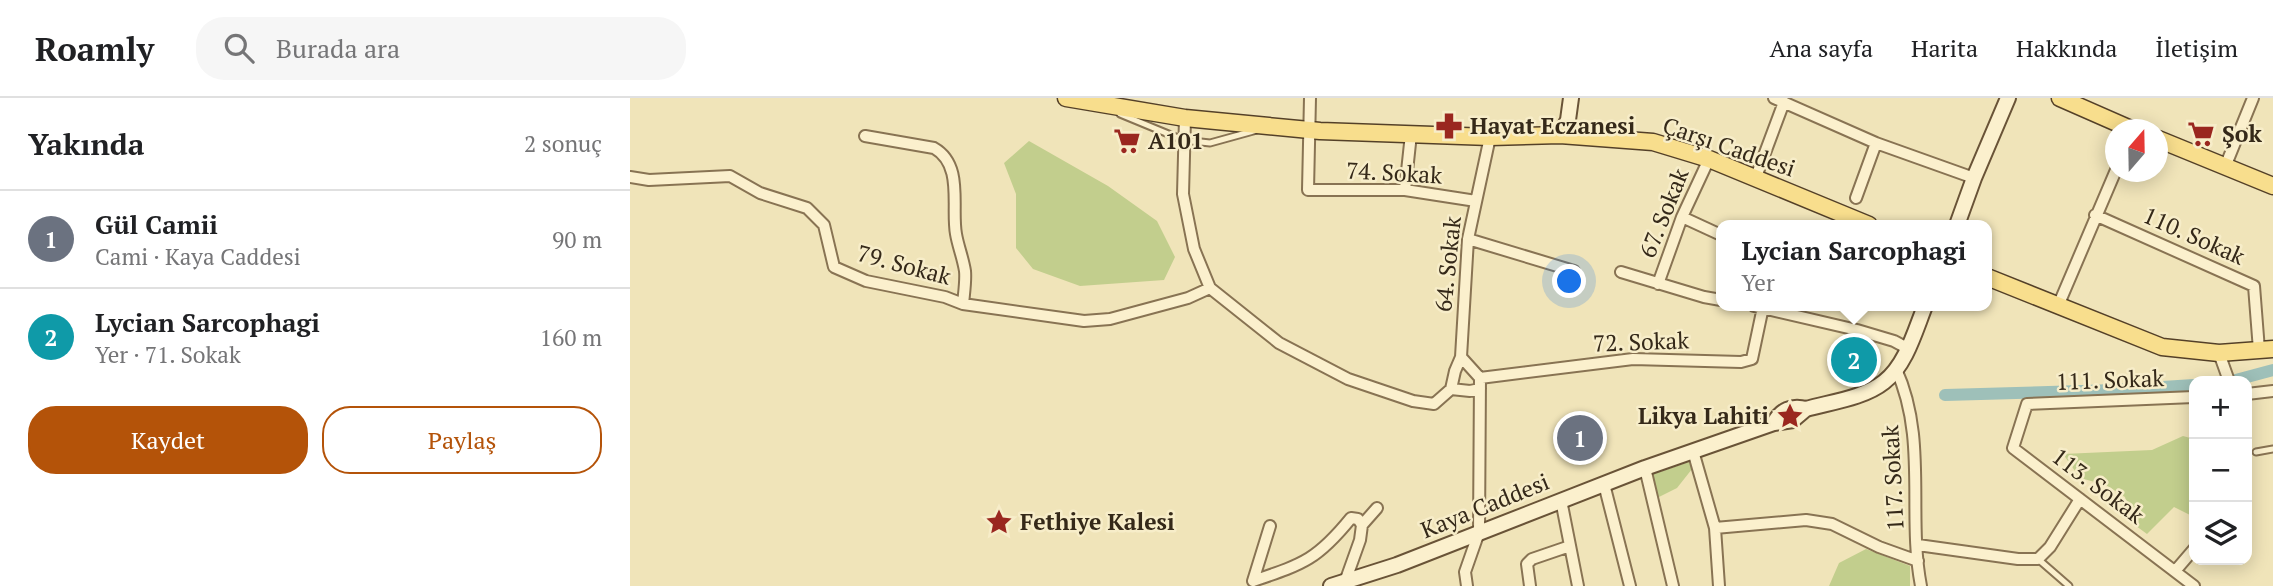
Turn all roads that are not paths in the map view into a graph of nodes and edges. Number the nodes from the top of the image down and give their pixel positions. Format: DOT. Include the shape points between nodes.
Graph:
graph roads {
  1 [pos="1066,98"];
  2 [pos="1310,98"];
  3 [pos="1571,98"];
  4 [pos="2008,98"];
  5 [pos="2060,98"];
  6 [pos="2253,98"];
  7 [pos="1777,99"];
  8 [pos="1098,104"];
  9 [pos="1185,118"];
  10 [pos="2108,119"];
  11 [pos="1568,120"];
  12 [pos="1268,125"];
  13 [pos="1310,130"];
  14 [pos="1411,134"];
  15 [pos="1560,135"];
  16 [pos="865,136"];
  17 [pos="1490,136"];
  18 [pos="1588,137"];
  19 [pos="1183,140"];
  20 [pos="1876,143"];
  21 [pos="2168,143"];
  22 [pos="1709,159"];
  23 [pos="2225,167"];
  24 [pos="632,177"];
  25 [pos="1756,177"];
  26 [pos="1974,178"];
  27 [pos="2110,182"];
  28 [pos="2273,186"];
  29 [pos="1405,190"];
  30 [pos="1856,198"];
  31 [pos="1476,201"];
  32 [pos="2095,215"];
  33 [pos="1682,217"];
  34 [pos="1857,220"];
  35 [pos="1959,220"];
  36 [pos="1716,232"];
  37 [pos="1468,239"];
  38 [pos="1574,271"];
  39 [pos="1621,272"];
  40 [pos="1992,279"];
  41 [pos="1658,284"];
  42 [pos="1210,288"];
  43 [pos="1716,299"];
  44 [pos="963,304"];
  45 [pos="2058,306"];
  46 [pos="1758,311"];
  47 [pos="1796,311"];
  48 [pos="1923,311"];
  49 [pos="1907,348"];
  50 [pos="2266,349"];
  51 [pos="2219,353"];
  52 [pos="1461,356"];
  53 [pos="1896,369"];
  54 [pos="2228,376"];
  55 [pos="1480,384"];
  56 [pos="1451,389"];
  57 [pos="2273,391"];
  58 [pos="2252,393"];
  59 [pos="2189,397"];
  60 [pos="2026,404"];
  61 [pos="2273,449"];
  62 [pos="1693,450"];
  63 [pos="2256,452"];
  64 [pos="1645,468"];
  65 [pos="1604,484"];
  66 [pos="2080,499"];
  67 [pos="1560,500"];
  68 [pos="1377,508"];
  69 [pos="1362,525"];
  70 [pos="1270,526"];
  71 [pos="1715,528"];
  72 [pos="1479,532"];
  73 [pos="1918,545"];
  74 [pos="1570,546"];
  75 [pos="2189,555"];
  76 [pos="2038,559"];
  77 [pos="1917,561"];
  78 [pos="2176,570"];
  79 [pos="1919,582"];
  80 [pos="1338,584"];
  81 [pos="1467,586"];
  82 [pos="1530,586"];
  83 [pos="1578,586"];
  84 [pos="1630,586"];
  85 [pos="1673,586"];
  86 [pos="1719,586"];
  87 [pos="2069,586"];
  88 [pos="2194,586"];
  1 -- 8 [label="main road, Çarşı Caddesi"];
  2 -- 13 [label="street"];
  3 -- 11 [label="street"];
  4 -- 26 [label="street"];
  5 -- 10 [label="main road"];
  6 -- 23 [label="street"];
  7 -- 20 [label="street"];
  7 -- 25 [label="street"];
  8 -- 9 [label="main road, Çarşı Caddesi"];
  8 -- 19 [label="lane"];
  9 -- 12 [label="main road, Çarşı Caddesi"];
  9 -- 19 [label="street"];
  11 -- 15 [label="street"];
  11 -- 18 [label="street"];
  12 -- 13 [label="main road, Çarşı Caddesi"];
  12 -- 19 [label="lane" via="1210,144"];
  13 -- 14 [label="main road, Çarşı Caddesi"];
  13 -- 29 [label="street, 74. Sokak" via="1308,190"];
  14 -- 17 [label="main road, Çarşı Caddesi"];
  14 -- 29 [label="street"];
  15 -- 17 [label="main road, Çarşı Caddesi"];
  15 -- 18 [label="main road, Çarşı Caddesi"];
  16 -- 44 [label="street, 79. Sokak" via="942,152 953,174 956,234 965,273"];
  17 -- 31 [label="street, 64. Sokak"];
  18 -- 22 [label="main road, Çarşı Caddesi" via="1653,142"];
  19 -- 42 [label="street" via="1183,194 1194,249"];
  20 -- 26 [label="street"];
  20 -- 30 [label="street"];
  21 -- 23 [label="main road"];
  22 -- 25 [label="main road, Çarşı Caddesi"];
  22 -- 33 [label="street, 67. Sokak"];
  23 -- 28 [label="main road"];
  24 -- 44 [label="street, 79. Sokak" via="730,176 760,193 807,208 824,225 834,267 866,281"];
  25 -- 34 [label="main road, Çarşı Caddesi"];
  26 -- 35 [label="street"];
  27 -- 32 [label="street"];
  29 -- 31 [label="street, 74. Sokak"];
  31 -- 37 [label="street, 64. Sokak"];
  32 -- 45 [label="street"];
  32 -- 50 [label="street, 110. Sokak" via="2254,286"];
  33 -- 36 [label="street"];
  33 -- 41 [label="street, 67. Sokak"];
  37 -- 38 [label="street"];
  37 -- 52 [label="street, 64. Sokak"];
  39 -- 41 [label="street"];
  40 -- 45 [label="main road"];
  41 -- 43 [label="street"];
  42 -- 44 [label="street, 79. Sokak" via="1110,319 1084,321"];
  42 -- 56 [label="street, 72. Sokak" via="1279,343 1349,379 1434,404"];
  45 -- 51 [label="main road" via="2162,347"];
  46 -- 55 [label="street, 72. Sokak" via="1752,359 1741,362 1633,359"];
  47 -- 49 [label="street"];
  48 -- 49 [label="street, Kaya Caddesi"];
  49 -- 53 [label="street, Kaya Caddesi"];
  50 -- 51 [label="main road"];
  51 -- 54 [label="street"];
  52 -- 55 [label="street"];
  52 -- 56 [label="street, 64. Sokak"];
  53 -- 62 [label="street, Kaya Caddesi" via="1864,393 1807,409 1789,408 1774,422"];
  53 -- 73 [label="street, 117. Sokak" via="1912,417"];
  55 -- 56 [label="street, 72. Sokak" via="1470,391"];
  55 -- 72 [label="street"];
  57 -- 58 [label="street"];
  59 -- 60 [label="street, 111. Sokak"];
  60 -- 66 [label="street, 113. Sokak" via="2013,448"];
  61 -- 63 [label="lane"];
  62 -- 64 [label="street, Kaya Caddesi"];
  62 -- 71 [label="street"];
  64 -- 65 [label="street, Kaya Caddesi"];
  64 -- 85 [label="street"];
  65 -- 67 [label="street, Kaya Caddesi"];
  65 -- 84 [label="street"];
  66 -- 76 [label="street"];
  66 -- 78 [label="street, 113. Sokak"];
  67 -- 72 [label="street, Kaya Caddesi"];
  67 -- 74 [label="street"];
  68 -- 69 [label="street"];
  69 -- 70 [label="street" via="1351,518 1331,544 1305,563 1253,581"];
  69 -- 80 [label="street" via="1360,540"];
  71 -- 77 [label="street" via="1806,520 1832,524"];
  71 -- 86 [label="street"];
  72 -- 80 [label="street, Kaya Caddesi"];
  72 -- 81 [label="street" via="1465,572"];
  73 -- 76 [label="street"];
  73 -- 77 [label="street, 117. Sokak"];
  74 -- 82 [label="street" via="1532,559 1527,564"];
  74 -- 83 [label="street"];
  75 -- 78 [label="street"];
  76 -- 87 [label="lane"];
  77 -- 79 [label="street, 117. Sokak"];
  78 -- 88 [label="street, 113. Sokak"];
}
